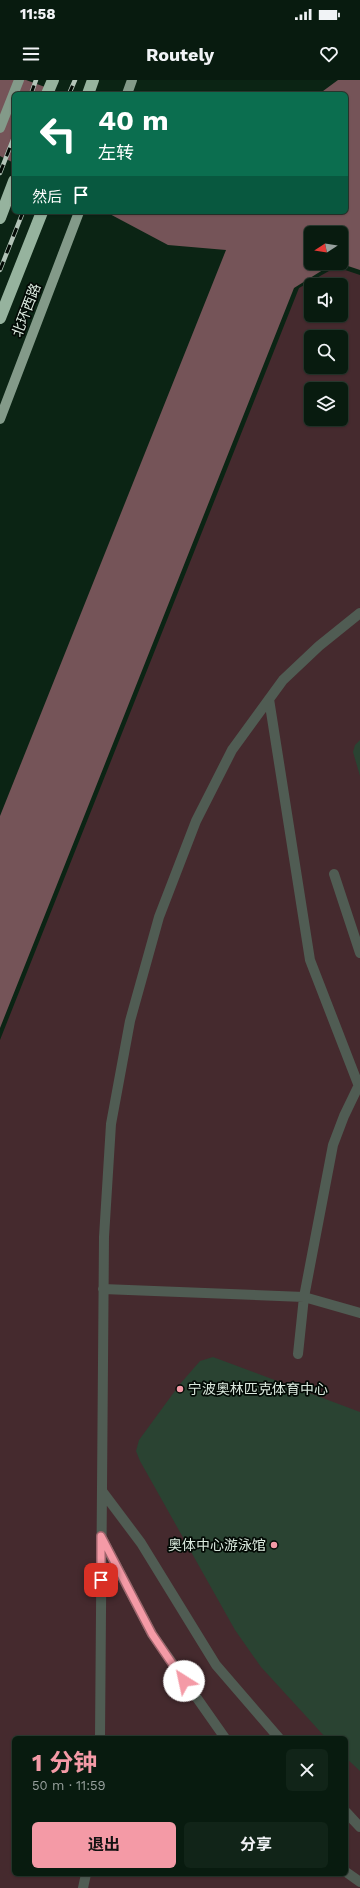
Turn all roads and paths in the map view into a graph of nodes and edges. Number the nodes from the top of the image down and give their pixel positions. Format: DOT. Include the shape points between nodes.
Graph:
graph roads {
  1 [pos="19,80"];
  2 [pos="53,80"];
  3 [pos="93,80"];
  4 [pos="132,80"];
  5 [pos="14,92"];
  6 [pos="49,92"];
  7 [pos="89,92"];
  8 [pos="128,92"];
  9 [pos="12,98"];
  10 [pos="0,128"];
  11 [pos="12,187"];
  12 [pos="41,214"];
  13 [pos="78,214"];
  14 [pos="0,218"];
  15 [pos="0,318"];
  16 [pos="0,419"];
  17 [pos="360,613"];
  18 [pos="269,699"];
  19 [pos="334,874"];
  20 [pos="360,953"];
  21 [pos="359,1088"];
  22 [pos="103,1289"];
  23 [pos="304,1297"];
  24 [pos="360,1313"];
  25 [pos="298,1354"];
  26 [pos="102,1490"];
  27 [pos="101,1536"];
  28 [pos="100,1736"];
  29 [pos="224,1736"];
  30 [pos="277,1736"];
  31 [pos="348,1814"];
  32 [pos="360,1827"];
  33 [pos="348,1873"];
  34 [pos="86,1876"];
  35 [pos="360,1882"];
  36 [pos="83,1888"];
  1 -- 5 [label="main road"];
  2 -- 6 [label="highway"];
  3 -- 7 [label="highway"];
  4 -- 8 [label="main road"];
  9 -- 10 [label="main road"];
  11 -- 14 [label="highway"];
  12 -- 15 [label="highway"];
  13 -- 16 [label="main road, 北环西路"];
  17 -- 18 [label="street" via="319,646 283,680"];
  18 -- 21 [label="street" via="310,960"];
  18 -- 22 [label="street" via="228,757 196,821 159,917 130,1021 111,1124"];
  19 -- 20 [label="street"];
  21 -- 23 [label="street" via="344,1116 333,1145"];
  22 -- 23 [label="street"];
  22 -- 26 [label="street"];
  23 -- 24 [label="street"];
  23 -- 25 [label="street"];
  26 -- 27 [label="street"];
  26 -- 30 [label="street" via="141,1543 216,1665"];
  27 -- 28 [label="street"];
  27 -- 29 [label="street" via="152,1634"];
  31 -- 32 [label="street"];
  33 -- 35 [label="street"];
  34 -- 36 [label="street"];
}
